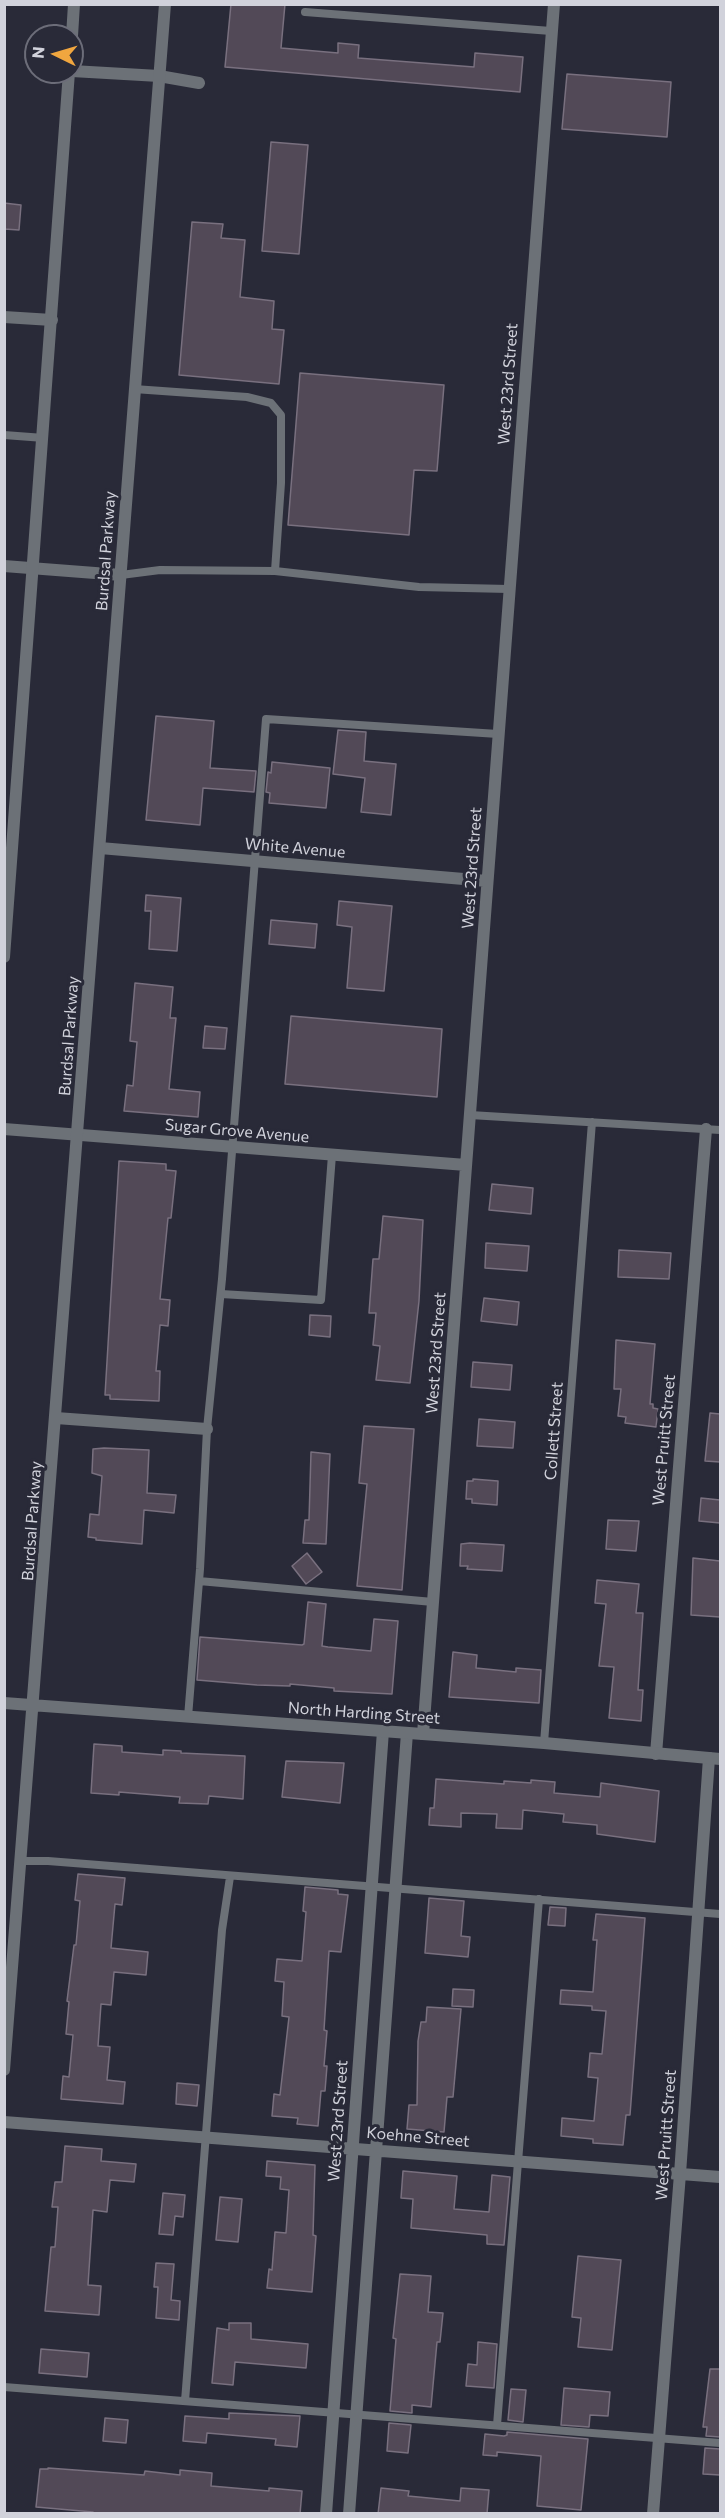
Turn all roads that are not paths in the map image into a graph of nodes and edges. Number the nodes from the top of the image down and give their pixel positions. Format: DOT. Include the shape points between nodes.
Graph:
graph roads {
  1 [pos="74,4"];
  2 [pos="165,4"];
  3 [pos="554,4"];
  4 [pos="305,12"];
  5 [pos="73,24"];
  6 [pos="551,31"];
  7 [pos="84,72"];
  8 [pos="159,76"];
  9 [pos="199,83"];
  10 [pos="70,84"];
  11 [pos="4,317"];
  12 [pos="52,320"];
  13 [pos="134,389"];
  14 [pos="4,435"];
  15 [pos="44,438"];
  16 [pos="4,566"];
  17 [pos="33,568"];
  18 [pos="275,571"];
  19 [pos="121,575"];
  20 [pos="509,589"];
  21 [pos="498,734"];
  22 [pos="100,848"];
  23 [pos="255,861"];
  24 [pos="488,881"];
  25 [pos="4,957"];
  26 [pos="470,1115"];
  27 [pos="592,1122"];
  28 [pos="4,1129"];
  29 [pos="706,1129"];
  30 [pos="720,1130"];
  31 [pos="78,1135"];
  32 [pos="232,1147"];
  33 [pos="332,1155"];
  34 [pos="466,1166"];
  35 [pos="220,1294"];
  36 [pos="56,1418"];
  37 [pos="207,1429"];
  38 [pos="199,1581"];
  39 [pos="433,1602"];
  40 [pos="4,1703"];
  41 [pos="33,1705"];
  42 [pos="188,1717"];
  43 [pos="383,1731"];
  44 [pos="407,1733"];
  45 [pos="423,1734"];
  46 [pos="544,1743"];
  47 [pos="656,1754"];
  48 [pos="715,1758"];
  49 [pos="20,1861"];
  50 [pos="230,1877"];
  51 [pos="372,1888"];
  52 [pos="396,1890"];
  53 [pos="539,1899"];
  54 [pos="698,1912"];
  55 [pos="720,1914"];
  56 [pos="4,2070"];
  57 [pos="4,2122"];
  58 [pos="207,2137"];
  59 [pos="353,2148"];
  60 [pos="376,2151"];
  61 [pos="519,2162"];
  62 [pos="680,2174"];
  63 [pos="720,2177"];
  64 [pos="4,2387"];
  65 [pos="185,2401"];
  66 [pos="334,2412"];
  67 [pos="357,2414"];
  68 [pos="497,2425"];
  69 [pos="659,2437"];
  70 [pos="720,2443"];
  71 [pos="326,2514"];
  72 [pos="349,2514"];
  73 [pos="652,2514"];
  1 -- 5 [label="street"];
  2 -- 8 [label="street, Burdsal Parkway"];
  3 -- 6 [label="street, West 23rd Street"];
  4 -- 6 [label="lane"];
  6 -- 20 [label="street, West 23rd Street"];
  7 -- 8 [label="street"];
  8 -- 9 [label="street"];
  8 -- 13 [label="street, Burdsal Parkway"];
  10 -- 12 [label="street"];
  11 -- 12 [label="street"];
  12 -- 15 [label="street"];
  13 -- 18 [label="lane" via="247,397 271,403 281,415"];
  13 -- 19 [label="street, Burdsal Parkway"];
  14 -- 15 [label="lane"];
  15 -- 17 [label="street"];
  16 -- 17 [label="street"];
  17 -- 19 [label="street"];
  17 -- 25 [label="street"];
  18 -- 19 [label="lane" via="160,570"];
  18 -- 20 [label="lane" via="419,587"];
  19 -- 22 [label="street, Burdsal Parkway"];
  20 -- 21 [label="street, West 23rd Street"];
  21 -- 23 [label="lane" via="266,719"];
  21 -- 24 [label="street, West 23rd Street"];
  22 -- 23 [label="street, White Avenue"];
  22 -- 31 [label="street, Burdsal Parkway"];
  23 -- 24 [label="street, White Avenue"];
  23 -- 32 [label="lane"];
  24 -- 26 [label="street, West 23rd Street"];
  26 -- 27 [label="lane"];
  26 -- 34 [label="street, West 23rd Street"];
  27 -- 29 [label="lane"];
  27 -- 46 [label="lane, Collett Street"];
  28 -- 31 [label="street, Sugar Grove Avenue"];
  29 -- 30 [label="lane"];
  29 -- 47 [label="street, West Pruitt Street"];
  31 -- 32 [label="street, Sugar Grove Avenue"];
  31 -- 36 [label="street, Burdsal Parkway"];
  32 -- 33 [label="street, Sugar Grove Avenue"];
  32 -- 35 [label="lane"];
  33 -- 34 [label="street, Sugar Grove Avenue"];
  33 -- 35 [label="lane" via="321,1300"];
  34 -- 39 [label="street, West 23rd Street"];
  35 -- 37 [label="lane"];
  36 -- 37 [label="street"];
  36 -- 41 [label="street, Burdsal Parkway"];
  37 -- 38 [label="lane"];
  38 -- 39 [label="lane"];
  38 -- 42 [label="lane"];
  39 -- 45 [label="street, West 23rd Street"];
  40 -- 41 [label="street, North Harding Street"];
  41 -- 42 [label="street, North Harding Street"];
  41 -- 49 [label="street, Burdsal Parkway"];
  42 -- 43 [label="street, North Harding Street"];
  43 -- 44 [label="street, North Harding Street"];
  43 -- 51 [label="street, West 23rd Street"];
  44 -- 45 [label="street, North Harding Street"];
  44 -- 52 [label="street"];
  45 -- 46 [label="street, North Harding Street"];
  46 -- 47 [label="street, North Harding Street"];
  47 -- 48 [label="street, North Harding Street"];
  48 -- 54 [label="street, West Pruitt Street"];
  49 -- 50 [label="lane"];
  49 -- 56 [label="street, Burdsal Parkway"];
  50 -- 51 [label="lane"];
  50 -- 58 [label="lane" via="222,1930"];
  51 -- 52 [label="lane"];
  51 -- 59 [label="street, West 23rd Street"];
  52 -- 53 [label="lane"];
  52 -- 60 [label="street"];
  53 -- 54 [label="lane"];
  53 -- 61 [label="lane"];
  54 -- 55 [label="lane"];
  54 -- 62 [label="street, West Pruitt Street"];
  57 -- 58 [label="street, Koehne Street"];
  58 -- 59 [label="street, Koehne Street"];
  58 -- 65 [label="lane"];
  59 -- 60 [label="street, Koehne Street"];
  59 -- 66 [label="street, West 23rd Street"];
  60 -- 61 [label="street, Koehne Street"];
  60 -- 67 [label="street"];
  61 -- 62 [label="street, Koehne Street"];
  61 -- 68 [label="lane"];
  62 -- 63 [label="street, Koehne Street"];
  62 -- 69 [label="street, West Pruitt Street"];
  64 -- 65 [label="lane"];
  65 -- 66 [label="lane"];
  66 -- 67 [label="lane"];
  66 -- 71 [label="street, West 23rd Street"];
  67 -- 68 [label="lane"];
  67 -- 72 [label="street"];
  68 -- 69 [label="lane"];
  69 -- 70 [label="lane"];
  69 -- 73 [label="street, West Pruitt Street"];
}
